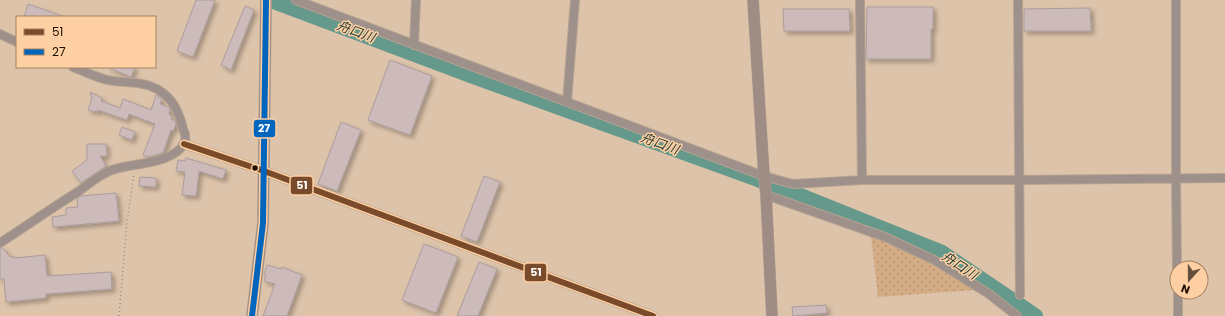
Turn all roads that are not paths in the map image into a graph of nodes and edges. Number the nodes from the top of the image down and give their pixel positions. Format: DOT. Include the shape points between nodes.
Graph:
graph roads {
  1 [pos="296,0"];
  2 [pos="416,0"];
  3 [pos="575,0"];
  4 [pos="752,0"];
  5 [pos="860,0"];
  6 [pos="1018,0"];
  7 [pos="1176,0"];
  8 [pos="266,2"];
  9 [pos="0,34"];
  10 [pos="16,42"];
  11 [pos="414,45"];
  12 [pos="76,68"];
  13 [pos="567,102"];
  14 [pos="184,144"];
  15 [pos="264,171"];
  16 [pos="764,176"];
  17 [pos="1176,178"];
  18 [pos="1225,178"];
  19 [pos="862,180"];
  20 [pos="1019,180"];
  21 [pos="766,195"];
  22 [pos="0,243"];
  23 [pos="1178,260"];
  24 [pos="1020,295"];
  25 [pos="1178,300"];
  26 [pos="252,316"];
  27 [pos="653,316"];
  28 [pos="772,316"];
  29 [pos="1017,316"];
  30 [pos="1178,316"];
  1 -- 11 [label="street"];
  2 -- 11 [label="street"];
  3 -- 13 [label="street"];
  4 -- 16 [label="street"];
  5 -- 19 [label="street"];
  6 -- 20 [label="street"];
  7 -- 17 [label="street"];
  8 -- 15 [label="street"];
  9 -- 10 [label="street"];
  11 -- 13 [label="street"];
  12 -- 14 [label="street" via="104,79 151,86 158,90 175,105 186,138"];
  13 -- 16 [label="street"];
  14 -- 15 [label="street"];
  14 -- 22 [label="street" via="168,157 107,172"];
  15 -- 26 [label="street" via="263,223"];
  15 -- 27 [label="street"];
  16 -- 19 [label="street" via="793,184"];
  16 -- 21 [label="street"];
  17 -- 18 [label="street"];
  17 -- 20 [label="street"];
  17 -- 23 [label="street"];
  19 -- 20 [label="street"];
  20 -- 24 [label="street"];
  21 -- 28 [label="street"];
  21 -- 29 [label="street" via="885,238 936,261"];
  25 -- 30 [label="street"];
}
